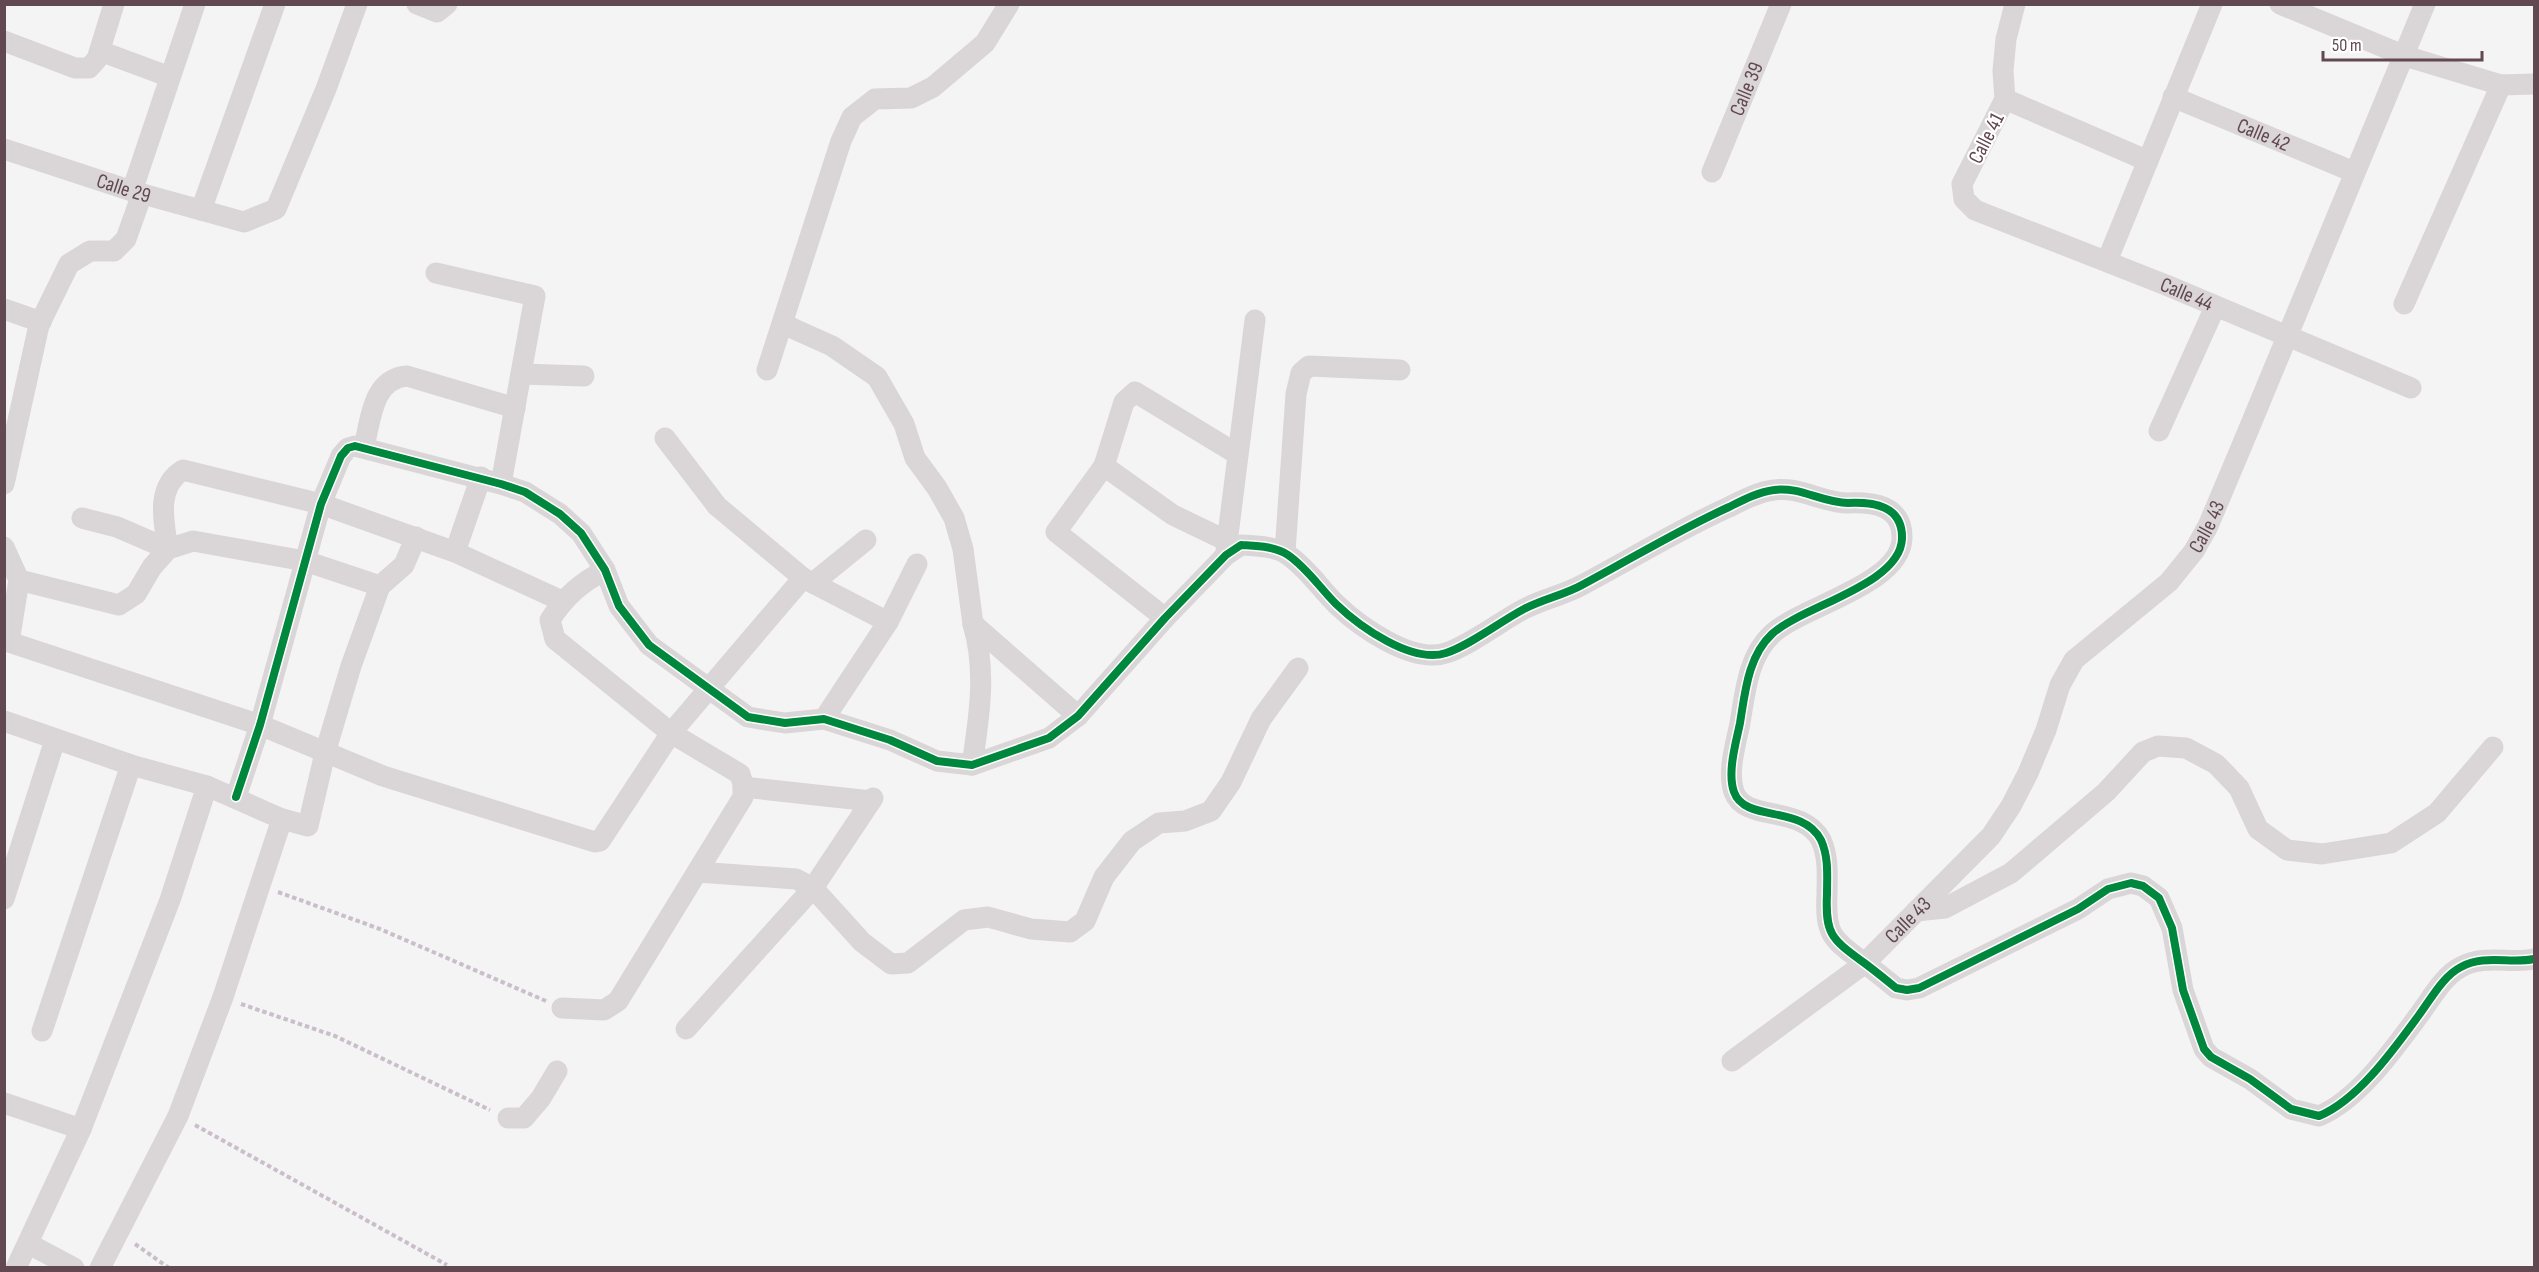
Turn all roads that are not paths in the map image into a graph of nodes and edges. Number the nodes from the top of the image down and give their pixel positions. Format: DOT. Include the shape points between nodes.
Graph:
graph roads {
  1 [pos="114,4"];
  2 [pos="195,4"];
  3 [pos="275,4"];
  4 [pos="357,4"];
  5 [pos="417,4"];
  6 [pos="1009,4"];
  7 [pos="1780,4"];
  8 [pos="2015,4"];
  9 [pos="2212,4"];
  10 [pos="2280,4"];
  11 [pos="2425,4"];
  12 [pos="442,8"];
  13 [pos="4,41"];
  14 [pos="100,51"];
  15 [pos="2405,56"];
  16 [pos="170,77"];
  17 [pos="2535,84"];
  18 [pos="2501,85"];
  19 [pos="2173,97"];
  20 [pos="2005,99"];
  21 [pos="4,149"];
  22 [pos="2148,161"];
  23 [pos="1712,172"];
  24 [pos="2354,172"];
  25 [pos="137,193"];
  26 [pos="1964,199"];
  27 [pos="201,210"];
  28 [pos="2107,261"];
  29 [pos="436,273"];
  30 [pos="2404,304"];
  31 [pos="2215,307"];
  32 [pos="4,309"];
  33 [pos="1255,320"];
  34 [pos="41,322"];
  35 [pos="783,324"];
  36 [pos="2287,335"];
  37 [pos="767,370"];
  38 [pos="1400,370"];
  39 [pos="522,374"];
  40 [pos="584,376"];
  41 [pos="2411,388"];
  42 [pos="516,408"];
  43 [pos="2159,431"];
  44 [pos="665,438"];
  45 [pos="364,447"];
  46 [pos="1237,454"];
  47 [pos="1104,466"];
  48 [pos="491,480"];
  49 [pos="4,484"];
  50 [pos="321,504"];
  51 [pos="82,518"];
  52 [pos="416,537"];
  53 [pos="866,540"];
  54 [pos="4,547"];
  55 [pos="1226,547"];
  56 [pos="168,549"];
  57 [pos="454,552"];
  58 [pos="1285,552"];
  59 [pos="304,561"];
  60 [pos="917,564"];
  61 [pos="605,570"];
  62 [pos="19,580"];
  63 [pos="808,580"];
  64 [pos="380,586"];
  65 [pos="562,601"];
  66 [pos="1164,618"];
  67 [pos="888,622"];
  68 [pos="973,624"];
  69 [pos="1298,668"];
  70 [pos="710,687"];
  71 [pos="1078,716"];
  72 [pos="824,719"];
  73 [pos="4,722"];
  74 [pos="260,725"];
  75 [pos="671,733"];
  76 [pos="56,740"];
  77 [pos="2493,747"];
  78 [pos="325,753"];
  79 [pos="131,765"];
  80 [pos="972,765"];
  81 [pos="207,786"];
  82 [pos="743,787"];
  83 [pos="236,797"];
  84 [pos="282,819"];
  85 [pos="697,872"];
  86 [pos="813,888"];
  87 [pos="4,899"];
  88 [pos="1916,911"];
  89 [pos="2535,959"];
  90 [pos="1865,963"];
  91 [pos="562,1008"];
  92 [pos="686,1029"];
  93 [pos="42,1031"];
  94 [pos="1732,1061"];
  95 [pos="557,1071"];
  96 [pos="4,1103"];
  97 [pos="508,1118"];
  98 [pos="81,1129"];
  99 [pos="29,1244"];
  100 [pos="16,1268"];
  101 [pos="74,1268"];
  102 [pos="100,1268"];
  1 -- 14 [label="street"];
  2 -- 16 [label="street"];
  3 -- 27 [label="street"];
  4 -- 27 [label="street, Calle 29" via="276,209 244,222"];
  5 -- 12 [label="street"];
  6 -- 35 [label="street" via="985,43 933,87 911,98 875,99 852,117"];
  7 -- 23 [label="street, Calle 39"];
  8 -- 20 [label="street, Calle 41" via="2002,71"];
  9 -- 19 [label="street"];
  10 -- 15 [label="street"];
  11 -- 15 [label="street, Calle 43"];
  13 -- 14 [label="street" via="82,69 94,65"];
  14 -- 16 [label="street"];
  15 -- 18 [label="street"];
  15 -- 24 [label="street, Calle 43"];
  16 -- 25 [label="street"];
  17 -- 18 [label="street"];
  18 -- 30 [label="street"];
  19 -- 22 [label="street"];
  19 -- 24 [label="street, Calle 42"];
  20 -- 22 [label="street"];
  20 -- 26 [label="street, Calle 41" via="1962,184"];
  21 -- 25 [label="street, Calle 29"];
  22 -- 28 [label="street"];
  24 -- 36 [label="street, Calle 43"];
  25 -- 27 [label="street, Calle 29"];
  25 -- 34 [label="street" via="126,240 114,251 90,251 69,264"];
  26 -- 28 [label="street, Calle 44" via="1975,210"];
  28 -- 31 [label="street, Calle 44"];
  29 -- 39 [label="street" via="535,296"];
  31 -- 36 [label="street, Calle 44"];
  31 -- 43 [label="street"];
  32 -- 34 [label="street"];
  33 -- 46 [label="street"];
  34 -- 49 [label="street"];
  35 -- 37 [label="street"];
  35 -- 68 [label="street" via="832,346 877,377 904,424 915,458 954,518 963,549"];
  36 -- 41 [label="street, Calle 44"];
  36 -- 88 [label="street, Calle 43" via="2194,551 2169,582 2074,660 2011,806 1990,836"];
  38 -- 58 [label="street" via="1309,366 1301,373 1296,394"];
  39 -- 40 [label="street"];
  39 -- 42 [label="street"];
  42 -- 45 [label="street" via="406,376 396,377 378,392"];
  42 -- 48 [label="street"];
  44 -- 63 [label="street" via="717,506"];
  45 -- 48 [label="street"];
  45 -- 50 [label="street" via="348,448 341,456"];
  46 -- 47 [label="street" via="1135,392 1124,402"];
  46 -- 55 [label="street"];
  47 -- 55 [label="street"];
  47 -- 66 [label="street" via="1056,532"];
  48 -- 57 [label="street"];
  48 -- 61 [label="street" via="525,492 560,514 581,533"];
  50 -- 52 [label="street"];
  50 -- 56 [label="street" via="183,470 167,487 162,512"];
  50 -- 59 [label="street"];
  51 -- 56 [label="street" via="117,527"];
  52 -- 57 [label="street"];
  52 -- 64 [label="street" via="405,565"];
  53 -- 63 [label="street"];
  54 -- 62 [label="street"];
  55 -- 58 [label="street" via="1241,545"];
  55 -- 66 [label="street"];
  56 -- 59 [label="street" via="193,541"];
  56 -- 62 [label="street" via="136,594 119,605"];
  57 -- 65 [label="street"];
  58 -- 90 [label="street" via="1338,606 1378,636 1426,656 1446,653 1529,606 1576,588 1702,519 1760,493 1787,490 1833,502 1865,501 1887,508 1898,522 1902,539 1897,557 1886,570 1795,617 1771,634 1755,656 1734,761 1733,786 1742,803 1798,819 1820,838 1828,869 1829,928 1836,941"];
  59 -- 64 [label="street"];
  59 -- 74 [label="street"];
  60 -- 67 [label="street"];
  61 -- 65 [label="street" via="580,583"];
  61 -- 70 [label="street" via="619,606 649,645"];
  62 -- 74 [label="street" via="9,642"];
  63 -- 67 [label="street"];
  63 -- 70 [label="street"];
  64 -- 78 [label="street"];
  65 -- 75 [label="street" via="550,620 555,639"];
  66 -- 71 [label="street"];
  67 -- 72 [label="street"];
  68 -- 71 [label="street"];
  68 -- 80 [label="street" via="981,650 980,706"];
  69 -- 86 [label="street" via="1261,718 1231,782 1211,811 1185,821 1159,823 1132,841 1104,877 1084,921 1070,932 1031,929 988,917 964,920 908,963 891,964 862,942"];
  70 -- 72 [label="street" via="747,717 785,723"];
  70 -- 75 [label="street"];
  71 -- 80 [label="street" via="1049,738"];
  72 -- 80 [label="street" via="890,740 937,761"];
  73 -- 76 [label="street"];
  74 -- 78 [label="street"];
  74 -- 83 [label="street"];
  75 -- 78 [label="street" via="600,841 595,842 383,776"];
  75 -- 82 [label="street" via="740,774"];
  76 -- 79 [label="street"];
  76 -- 87 [label="street"];
  77 -- 88 [label="street" via="2437,813 2391,843 2322,854 2287,850 2258,829 2239,788 2216,764 2186,748 2158,746 2143,752 2106,792 2011,873 1945,908"];
  78 -- 84 [label="street" via="308,826"];
  79 -- 81 [label="street"];
  79 -- 93 [label="street"];
  81 -- 83 [label="street"];
  81 -- 98 [label="street" via="170,900"];
  82 -- 85 [label="street" via="743,797"];
  82 -- 86 [label="street" via="872,800"];
  83 -- 84 [label="street"];
  84 -- 102 [label="street" via="223,998 178,1116"];
  85 -- 86 [label="street" via="796,879"];
  85 -- 91 [label="street" via="618,1001 604,1010"];
  86 -- 92 [label="street"];
  88 -- 90 [label="street, Calle 43"];
  89 -- 90 [label="street" via="2485,960 2461,967 2345,1101 2319,1116 2291,1109 2250,1079 2211,1058 2204,1049 2183,990 2167,915 2159,898 2143,886 2131,883 2108,889 2078,909 1919,988 1896,988"];
  90 -- 94 [label="street, Calle 43"];
  95 -- 97 [label="street" via="524,1118"];
  96 -- 98 [label="street"];
  98 -- 99 [label="street"];
  99 -- 100 [label="street"];
  99 -- 101 [label="street"];
}
